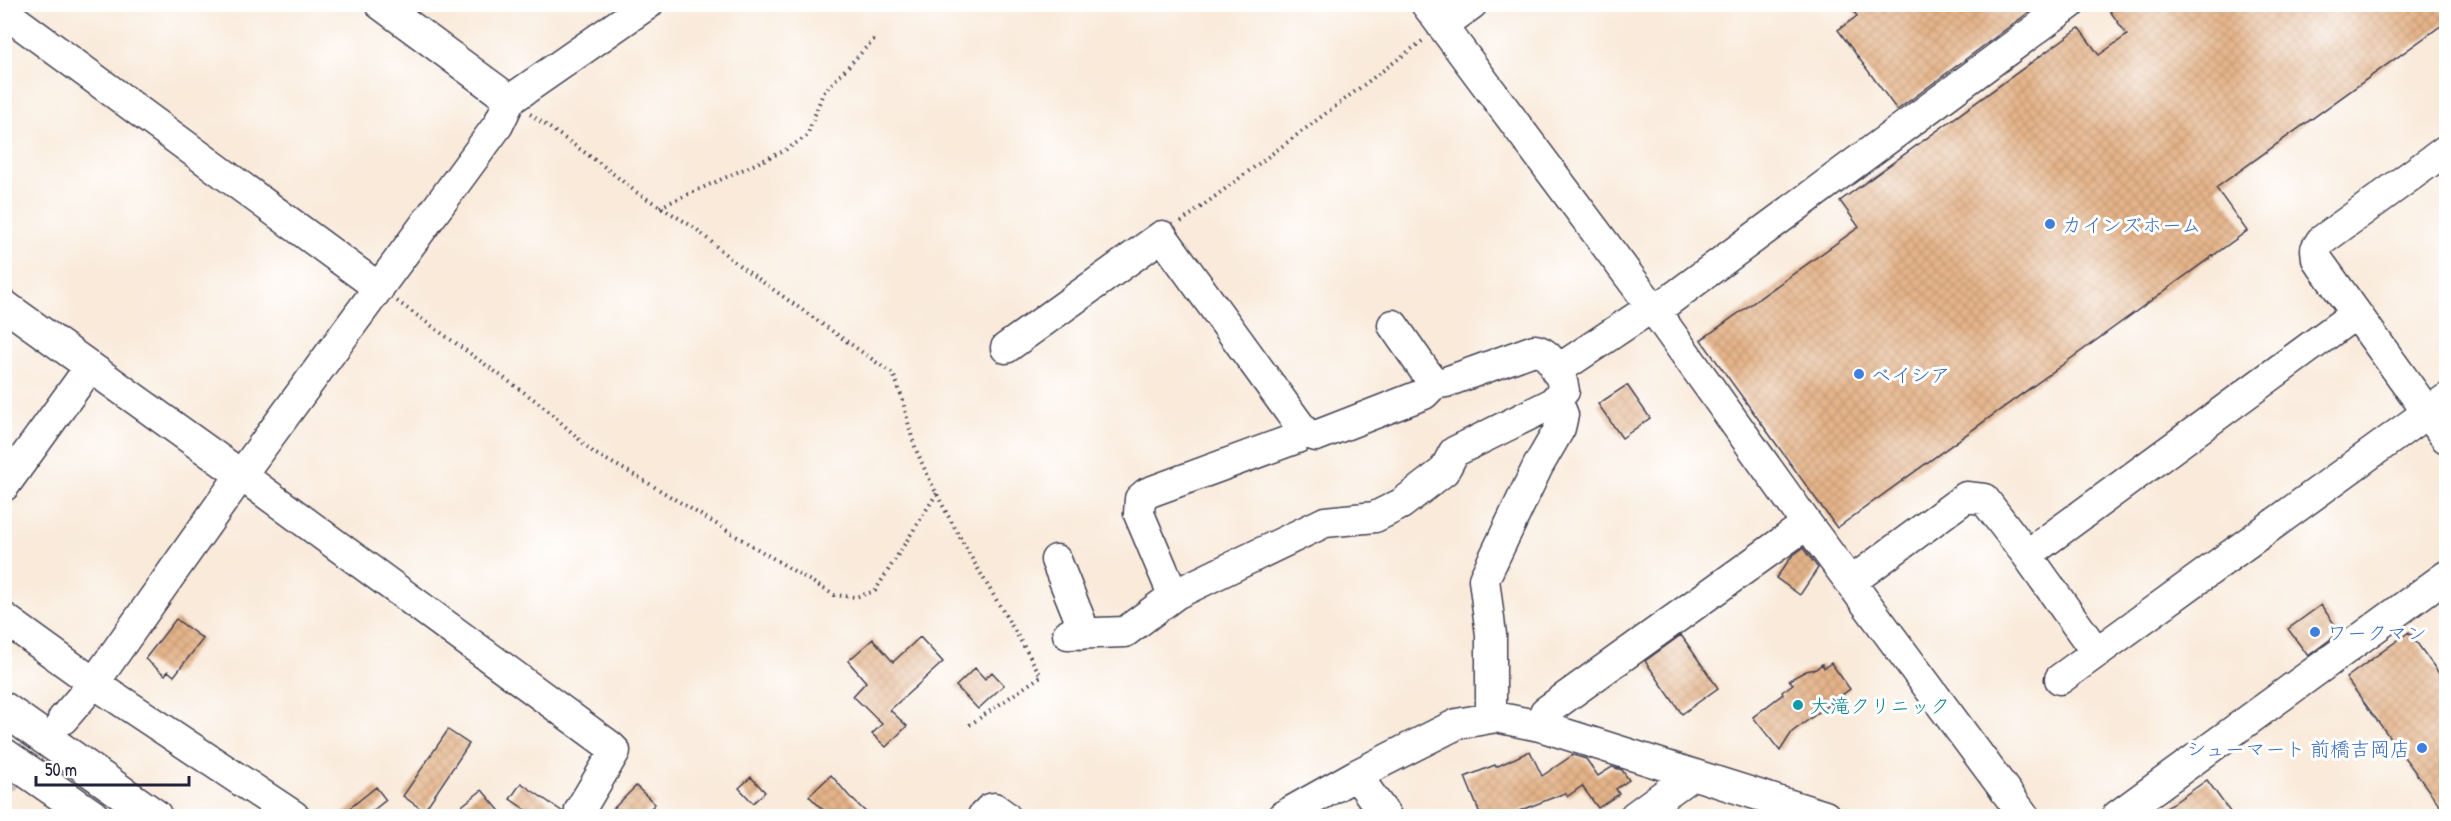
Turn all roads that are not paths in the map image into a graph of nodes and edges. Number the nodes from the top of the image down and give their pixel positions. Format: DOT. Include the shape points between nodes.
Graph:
graph roads {
  1 [pos="380,4"];
  2 [pos="648,4"];
  3 [pos="1472,4"];
  4 [pos="2070,4"];
  5 [pos="4,12"];
  6 [pos="1434,15"];
  7 [pos="510,100"];
  8 [pos="2446,150"];
  9 [pos="379,288"];
  10 [pos="4,305"];
  11 [pos="1653,309"];
  12 [pos="2355,314"];
  13 [pos="1393,325"];
  14 [pos="1006,348"];
  15 [pos="90,367"];
  16 [pos="1434,384"];
  17 [pos="1557,385"];
  18 [pos="2437,406"];
  19 [pos="1300,431"];
  20 [pos="2446,438"];
  21 [pos="241,475"];
  22 [pos="4,486"];
  23 [pos="1807,524"];
  24 [pos="2027,555"];
  25 [pos="1056,560"];
  26 [pos="2446,576"];
  27 [pos="1852,582"];
  28 [pos="1171,598"];
  29 [pos="4,618"];
  30 [pos="2096,652"];
  31 [pos="2060,679"];
  32 [pos="94,683"];
  33 [pos="4,710"];
  34 [pos="1491,718"];
  35 [pos="63,719"];
  36 [pos="1540,726"];
  37 [pos="4,754"];
  38 [pos="1687,773"];
  39 [pos="1356,775"];
  40 [pos="92,816"];
  41 [pos="154,816"];
  42 [pos="294,816"];
  43 [pos="583,816"];
  44 [pos="983,816"];
  45 [pos="1005,816"];
  46 [pos="1284,816"];
  47 [pos="1386,816"];
  48 [pos="1635,816"];
  49 [pos="1825,816"];
  50 [pos="2024,816"];
  51 [pos="2117,816"];
  1 -- 7 [label="street"];
  2 -- 7 [label="street"];
  3 -- 6 [label="street"];
  4 -- 11 [label="street"];
  5 -- 9 [label="street"];
  6 -- 11 [label="street"];
  7 -- 9 [label="street" via="498,125"];
  8 -- 12 [label="street" via="2321,241 2316,249 2317,259"];
  9 -- 21 [label="street"];
  10 -- 15 [label="street"];
  11 -- 17 [label="street"];
  11 -- 23 [label="street"];
  12 -- 18 [label="street"];
  12 -- 24 [label="street"];
  13 -- 16 [label="street"];
  14 -- 19 [label="street" via="1162,236"];
  15 -- 21 [label="street"];
  15 -- 22 [label="street"];
  16 -- 17 [label="street" via="1534,350 1544,353"];
  16 -- 19 [label="street" via="1424,394 1316,436"];
  17 -- 28 [label="street" via="1454,452 1444,471 1401,504 1375,517 1325,522"];
  17 -- 34 [label="street" via="1563,415 1560,428 1484,579 1491,635"];
  18 -- 20 [label="street"];
  18 -- 30 [label="street"];
  19 -- 28 [label="street" via="1297,438 1147,493 1140,499 1139,514"];
  21 -- 32 [label="street"];
  21 -- 43 [label="street" via="610,746 615,751 580,810"];
  23 -- 27 [label="street"];
  23 -- 36 [label="street" via="1545,712"];
  24 -- 27 [label="street" via="1984,499 1966,497"];
  24 -- 30 [label="street"];
  25 -- 28 [label="street" via="1080,621 1075,634 1125,632"];
  26 -- 51 [label="street"];
  27 -- 50 [label="street"];
  29 -- 32 [label="street"];
  30 -- 31 [label="street"];
  32 -- 35 [label="street"];
  32 -- 42 [label="street"];
  33 -- 41 [label="highway"];
  34 -- 36 [label="street"];
  34 -- 39 [label="street" via="1457,724"];
  36 -- 38 [label="street"];
  37 -- 40 [label="highway"];
  38 -- 48 [label="street" via="1686,779"];
  38 -- 49 [label="street"];
  39 -- 46 [label="street"];
  39 -- 47 [label="street"];
  44 -- 45 [label="street" via="990,808"];
}
